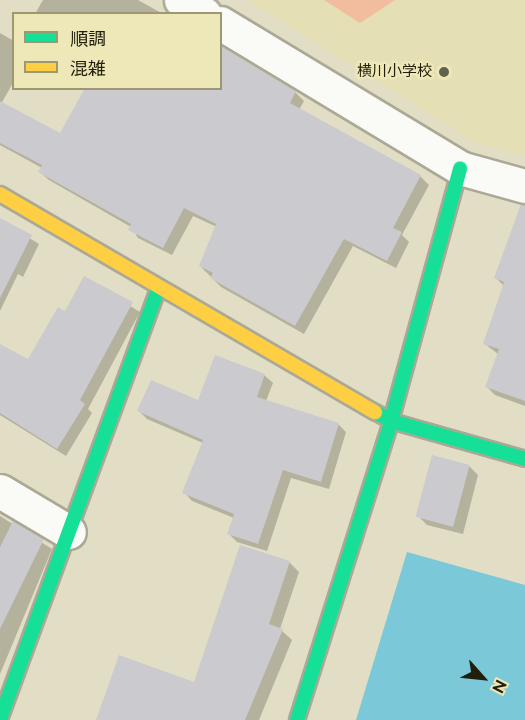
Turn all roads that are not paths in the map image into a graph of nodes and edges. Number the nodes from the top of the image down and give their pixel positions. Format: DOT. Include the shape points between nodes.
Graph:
graph roads {
  1 [pos="181,0"];
  2 [pos="201,12"];
  3 [pos="222,24"];
  4 [pos="460,168"];
  5 [pos="525,186"];
  6 [pos="0,194"];
  7 [pos="158,289"];
  8 [pos="391,421"];
  9 [pos="525,459"];
  10 [pos="0,491"];
  11 [pos="69,532"];
  12 [pos="0,720"];
  13 [pos="297,720"];
  1 -- 2 [label="street"];
  3 -- 4 [label="street"];
  4 -- 5 [label="street"];
  4 -- 8 [label="street"];
  6 -- 7 [label="street"];
  7 -- 8 [label="street"];
  7 -- 11 [label="street"];
  8 -- 9 [label="street"];
  8 -- 13 [label="street"];
  10 -- 11 [label="street"];
  11 -- 12 [label="street"];
}
